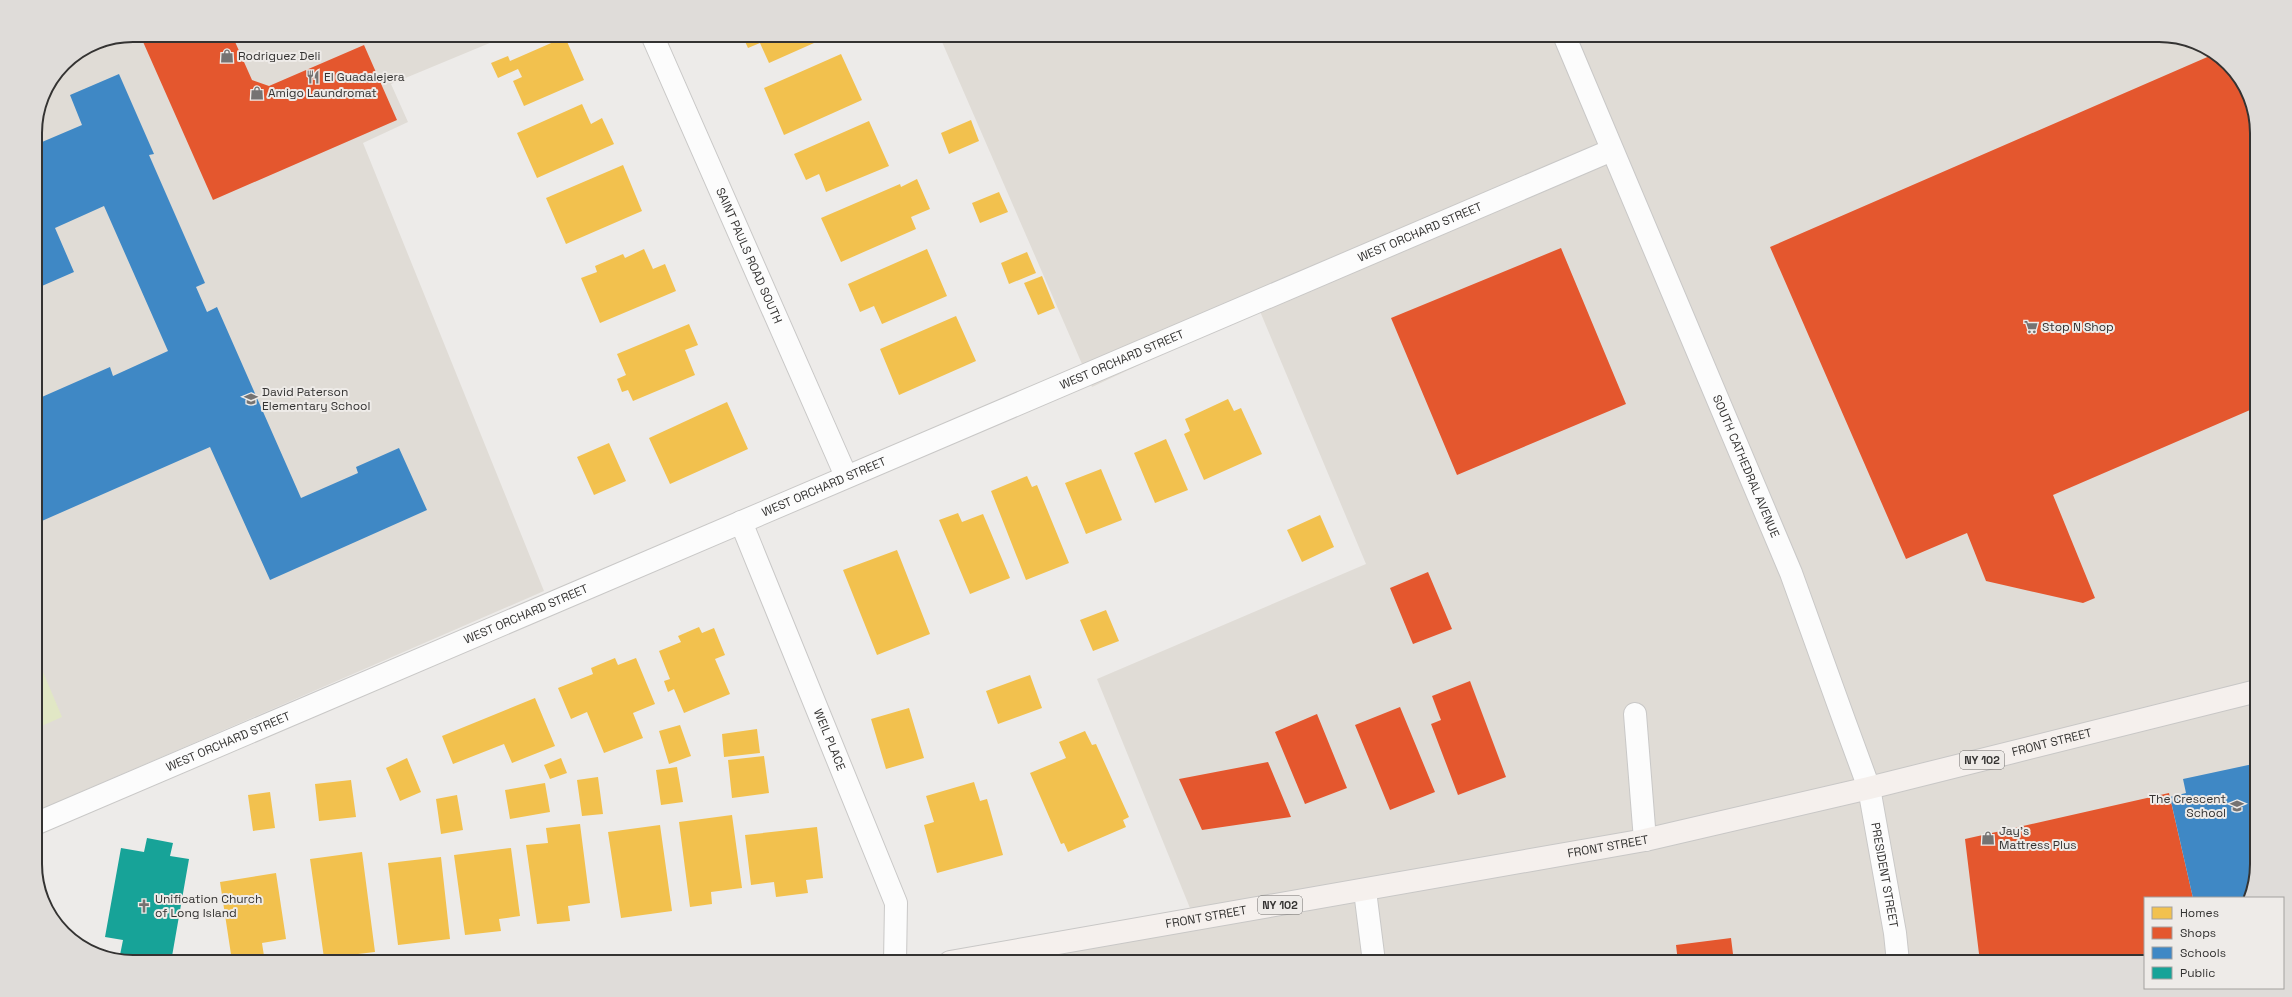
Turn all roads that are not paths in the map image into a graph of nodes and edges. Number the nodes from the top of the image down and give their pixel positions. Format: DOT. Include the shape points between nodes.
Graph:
graph roads {
  1 [pos="655,42"];
  2 [pos="1567,42"];
  3 [pos="1612,150"];
  4 [pos="846,476"];
  5 [pos="741,522"];
  6 [pos="2250,693"];
  7 [pos="1635,714"];
  8 [pos="1869,788"];
  9 [pos="42,821"];
  10 [pos="1644,840"];
  11 [pos="1365,891"];
  12 [pos="895,955"];
  13 [pos="991,955"];
  14 [pos="1373,955"];
  15 [pos="1897,955"];
  1 -- 4 [label="street, SAINT PAULS ROAD SOUTH"];
  2 -- 3 [label="street, SOUTH CATHEDRAL AVENUE"];
  3 -- 4 [label="street, WEST ORCHARD STREET"];
  3 -- 8 [label="street, SOUTH CATHEDRAL AVENUE" via="1791,573"];
  4 -- 5 [label="street, WEST ORCHARD STREET"];
  5 -- 9 [label="street, WEST ORCHARD STREET"];
  5 -- 12 [label="street, WEIL PLACE" via="896,903"];
  6 -- 8 [label="main road, FRONT STREET / NY 102"];
  7 -- 10 [label="street"];
  8 -- 10 [label="main road, FRONT STREET / NY 102"];
  8 -- 15 [label="street, PRESIDENT STREET"];
  10 -- 11 [label="main road, FRONT STREET / NY 102"];
  11 -- 13 [label="main road, FRONT STREET / NY 102"];
  11 -- 14 [label="street"];
}
